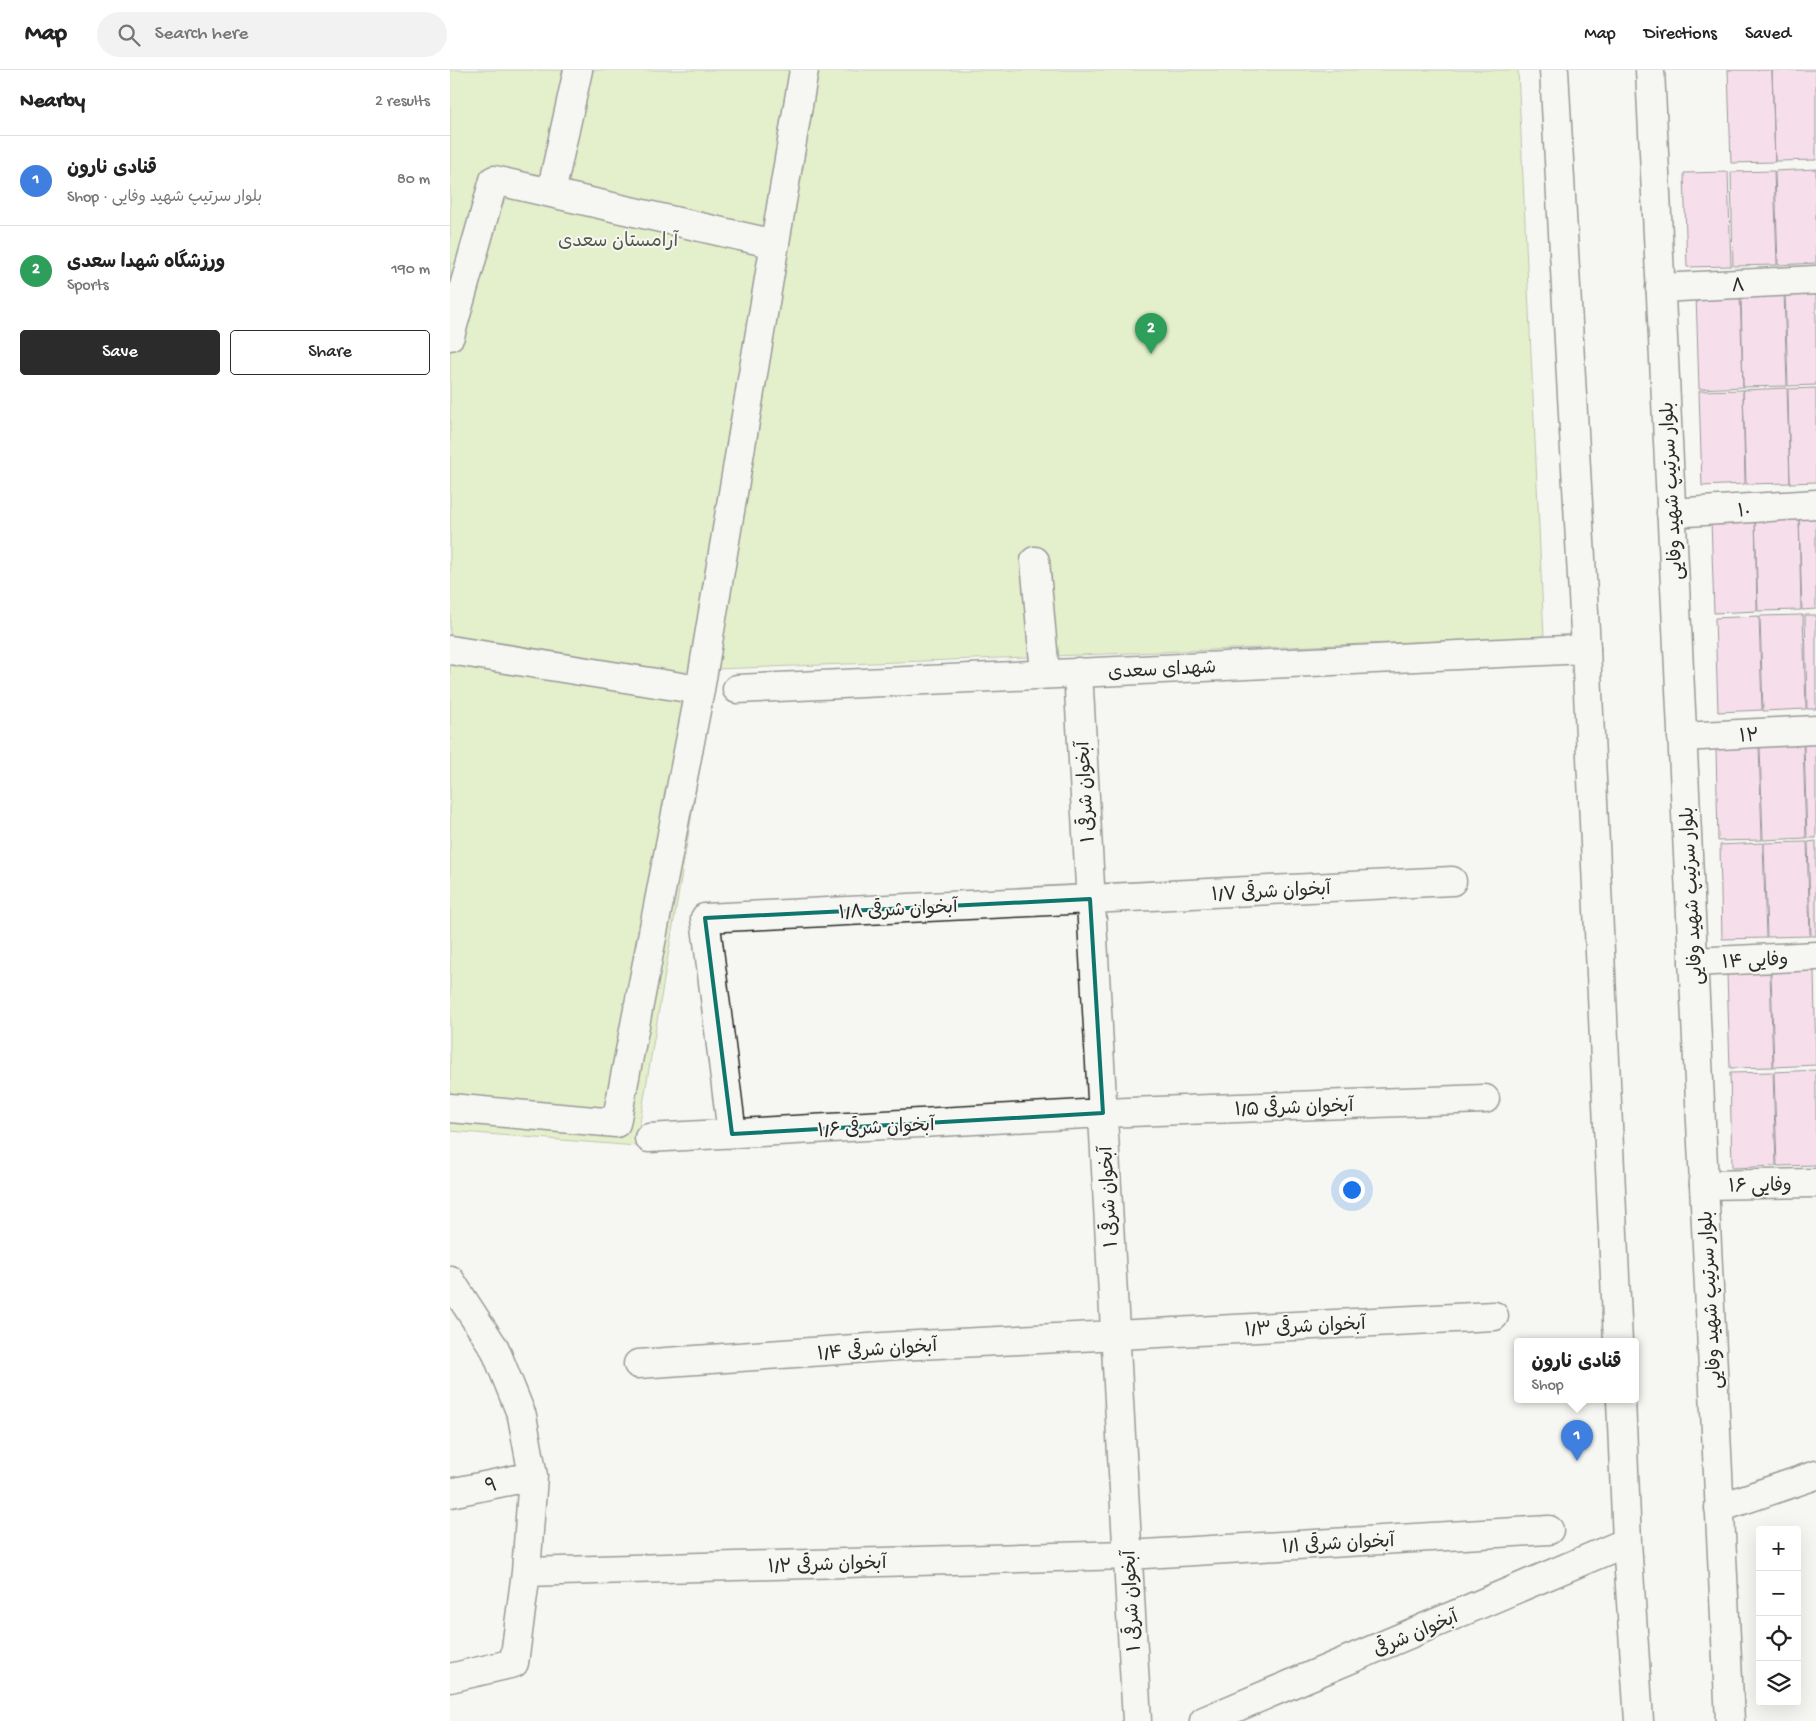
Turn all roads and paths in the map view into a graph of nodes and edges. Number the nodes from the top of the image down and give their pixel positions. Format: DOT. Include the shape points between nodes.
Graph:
graph roads {
  1 [pos="578,70"];
  2 [pos="804,70"];
  3 [pos="1554,70"];
  4 [pos="1650,70"];
  5 [pos="551,194"];
  6 [pos="775,244"];
  7 [pos="1816,280"];
  8 [pos="1660,288"];
  9 [pos="456,292"];
  10 [pos="450,336"];
  11 [pos="1816,504"];
  12 [pos="1671,513"];
  13 [pos="1035,561"];
  14 [pos="1586,649"];
  15 [pos="450,650"];
  16 [pos="1078,672"];
  17 [pos="1045,673"];
  18 [pos="738,689"];
  19 [pos="700,690"];
  20 [pos="1816,730"];
  21 [pos="1682,737"];
  22 [pos="1452,881"];
  23 [pos="1090,899"];
  24 [pos="1816,956"];
  25 [pos="1693,962"];
  26 [pos="1485,1099"];
  27 [pos="450,1108"];
  28 [pos="1103,1113"];
  29 [pos="732,1134"];
  30 [pos="649,1138"];
  31 [pos="1816,1182"];
  32 [pos="1704,1185"];
  33 [pos="450,1280"];
  34 [pos="1494,1316"];
  35 [pos="1115,1335"];
  36 [pos="1618,1338"];
  37 [pos="638,1364"];
  38 [pos="1621,1403"];
  39 [pos="1816,1475"];
  40 [pos="533,1476"];
  41 [pos="450,1493"];
  42 [pos="1719,1508"];
  43 [pos="1549,1530"];
  44 [pos="1627,1542"];
  45 [pos="1128,1554"];
  46 [pos="526,1572"];
  47 [pos="450,1678"];
  48 [pos="1137,1721"];
  49 [pos="1204,1721"];
  50 [pos="1639,1721"];
  51 [pos="1730,1721"];
  1 -- 5 [label="street"];
  2 -- 6 [label="street"];
  3 -- 14 [label="street"];
  4 -- 8 [label="street, بلوار سرتیپ شهید وفایی"];
  5 -- 6 [label="street"];
  5 -- 9 [label="street" via="494,180"];
  6 -- 19 [label="street"];
  7 -- 8 [label="street, ۸"];
  8 -- 12 [label="street, بلوار سرتیپ شهید وفایی"];
  9 -- 10 [label="street"];
  11 -- 12 [label="street, ۱۰"];
  12 -- 21 [label="street, بلوار سرتیپ شهید وفایی"];
  13 -- 17 [label="street"];
  14 -- 16 [label="street, شهدای سعدی"];
  14 -- 36 [label="street"];
  15 -- 19 [label="street"];
  16 -- 17 [label="street, شهدای سعدی"];
  16 -- 23 [label="street, آبخوان شرقی ۱"];
  17 -- 18 [label="street, شهدای سعدی"];
  19 -- 27 [label="street" via="616,1123"];
  20 -- 21 [label="street, ۱۲"];
  21 -- 25 [label="street, بلوار سرتیپ شهید وفایی"];
  22 -- 23 [label="street, آبخوان شرقی ۱/۷"];
  23 -- 28 [label="street, آبخوان شرقی ۱"];
  23 -- 29 [label="street, آبخوان شرقی ۱/۸" via="705,918"];
  24 -- 25 [label="street, وفایی ۱۴"];
  25 -- 32 [label="street, بلوار سرتیپ شهید وفایی"];
  26 -- 28 [label="street, آبخوان شرقی ۱/۵"];
  28 -- 29 [label="street, آبخوان شرقی ۱/۶"];
  28 -- 35 [label="street, آبخوان شرقی ۱"];
  29 -- 30 [label="street, آبخوان شرقی ۱/۶"];
  31 -- 32 [label="street, وفایی ۱۶"];
  32 -- 42 [label="street, بلوار سرتیپ شهید وفایی"];
  33 -- 40 [label="street" via="495,1349 522,1416"];
  34 -- 35 [label="street, آبخوان شرقی ۱/۳"];
  35 -- 37 [label="street, آبخوان شرقی ۱/۴"];
  35 -- 45 [label="street, آبخوان شرقی ۱"];
  38 -- 44 [label="street"];
  39 -- 42 [label="street"];
  40 -- 41 [label="street, ۹"];
  40 -- 46 [label="street"];
  42 -- 51 [label="street, بلوار سرتیپ شهید وفایی"];
  43 -- 45 [label="street, آبخوان شرقی ۱/۱"];
  44 -- 49 [label="street, آبخوان شرقی"];
  44 -- 50 [label="street"];
  45 -- 46 [label="street, آبخوان شرقی ۱/۲"];
  45 -- 48 [label="street, آبخوان شرقی ۱"];
  46 -- 47 [label="street" via="514,1663"];
}
